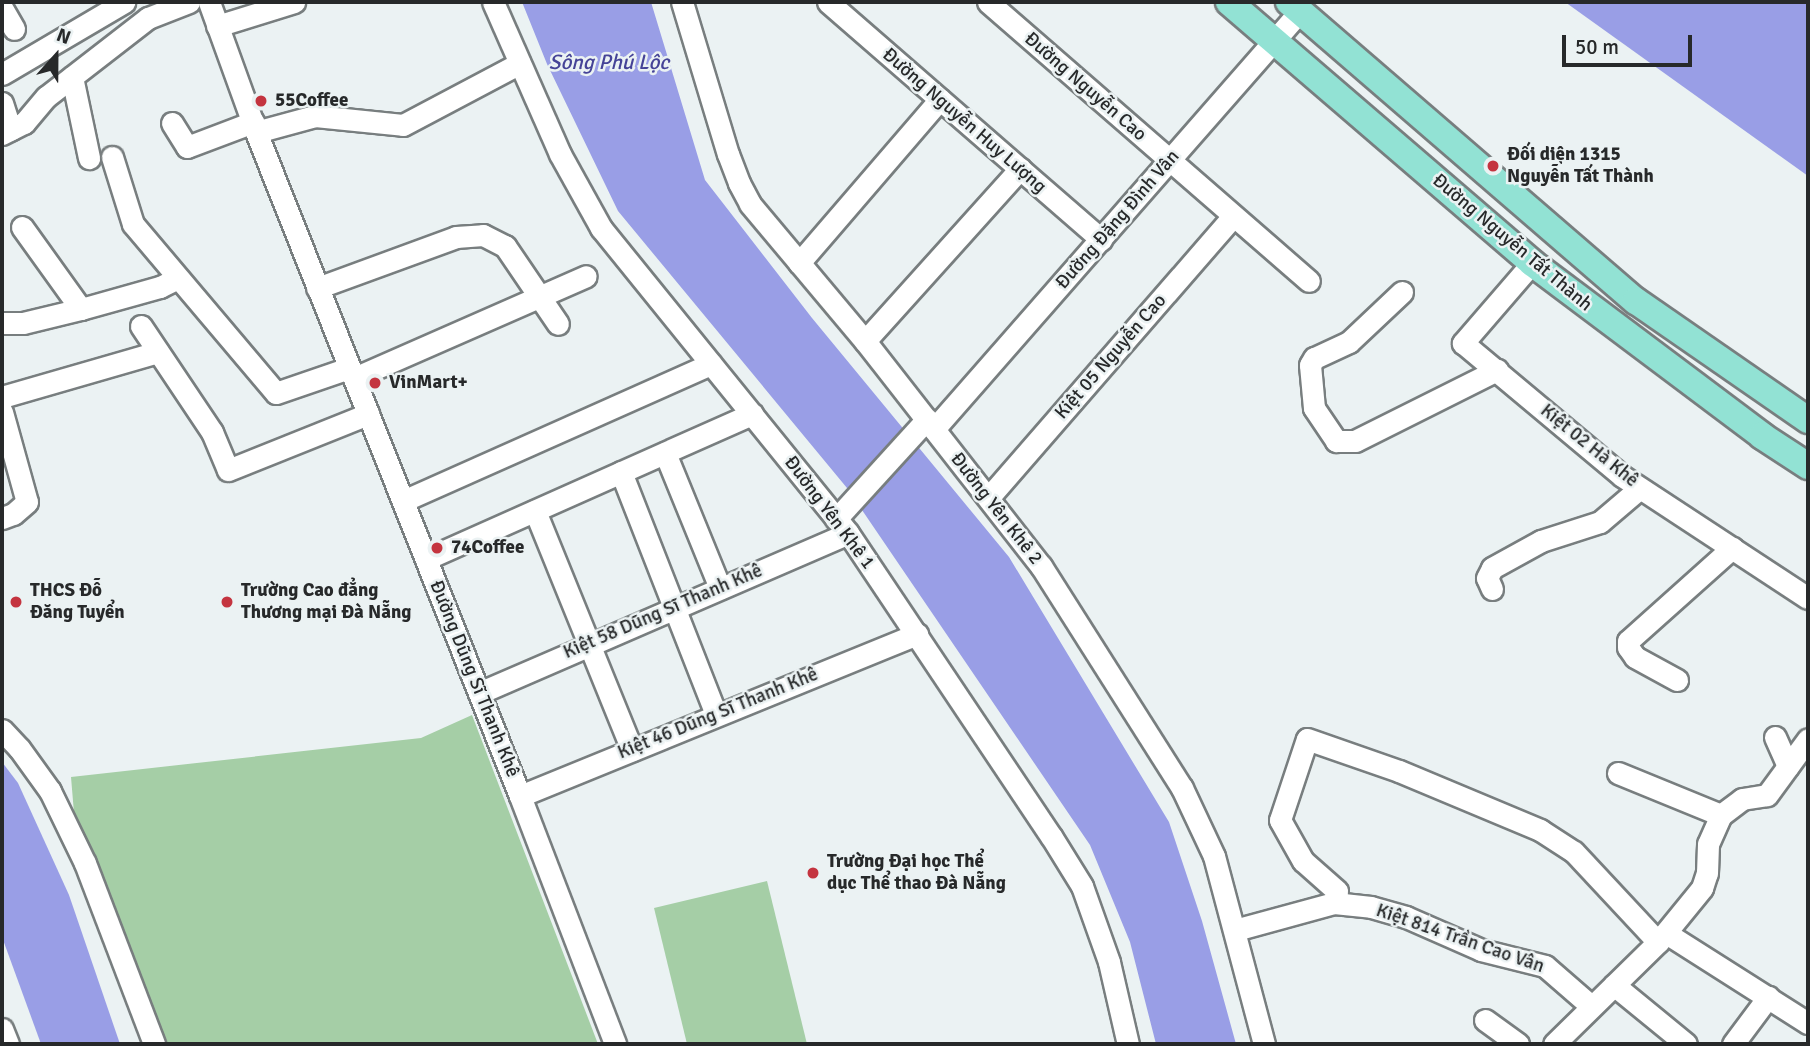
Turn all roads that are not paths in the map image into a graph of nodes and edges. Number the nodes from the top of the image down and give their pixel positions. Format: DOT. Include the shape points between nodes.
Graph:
graph roads {
  1 [pos="124,2"];
  2 [pos="189,2"];
  3 [pos="209,2"];
  4 [pos="295,2"];
  5 [pos="493,2"];
  6 [pos="682,2"];
  7 [pos="828,2"];
  8 [pos="988,2"];
  9 [pos="1229,2"];
  10 [pos="1294,6"];
  11 [pos="2,8"];
  12 [pos="218,26"];
  13 [pos="14,29"];
  14 [pos="1274,41"];
  15 [pos="520,63"];
  16 [pos="2,74"];
  17 [pos="72,77"];
  18 [pos="940,99"];
  19 [pos="2,103"];
  20 [pos="172,123"];
  21 [pos="254,127"];
  22 [pos="6,132"];
  23 [pos="112,157"];
  24 [pos="89,158"];
  25 [pos="1170,161"];
  26 [pos="1020,169"];
  27 [pos="1233,216"];
  28 [pos="22,227"];
  29 [pos="1101,239"];
  30 [pos="799,263"];
  31 [pos="1532,263"];
  32 [pos="586,276"];
  33 [pos="176,279"];
  34 [pos="1309,281"];
  35 [pos="317,288"];
  36 [pos="1402,292"];
  37 [pos="542,297"];
  38 [pos="81,309"];
  39 [pos="2,323"];
  40 [pos="558,324"];
  41 [pos="141,326"];
  42 [pos="865,341"];
  43 [pos="158,352"];
  44 [pos="711,364"];
  45 [pos="1497,370"];
  46 [pos="352,373"];
  47 [pos="2,397"];
  48 [pos="2,412"];
  49 [pos="368,414"];
  50 [pos="752,414"];
  51 [pos="1808,420"];
  52 [pos="930,424"];
  53 [pos="665,453"];
  54 [pos="1808,466"];
  55 [pos="621,472"];
  56 [pos="1640,488"];
  57 [pos="989,497"];
  58 [pos="403,501"];
  59 [pos="535,511"];
  60 [pos="2,517"];
  61 [pos="843,521"];
  62 [pos="1732,548"];
  63 [pos="426,559"];
  64 [pos="720,588"];
  65 [pos="1492,589"];
  66 [pos="1808,598"];
  67 [pos="674,607"];
  68 [pos="917,634"];
  69 [pos="589,643"];
  70 [pos="1677,680"];
  71 [pos="479,693"];
  72 [pos="716,715"];
  73 [pos="2,730"];
  74 [pos="1775,737"];
  75 [pos="1808,739"];
  76 [pos="632,750"];
  77 [pos="1788,766"];
  78 [pos="1618,773"];
  79 [pos="520,796"];
  80 [pos="1721,815"];
  81 [pos="1334,903"];
  82 [pos="1235,930"];
  83 [pos="1662,937"];
  84 [pos="1614,985"];
  85 [pos="1768,997"];
  86 [pos="1591,1006"];
  87 [pos="1485,1020"];
  88 [pos="1808,1023"];
  89 [pos="2,1029"];
  90 [pos="8,1044"];
  91 [pos="155,1044"];
  92 [pos="615,1044"];
  93 [pos="1128,1044"];
  94 [pos="1264,1044"];
  95 [pos="1518,1044"];
  96 [pos="1554,1044"];
  97 [pos="1686,1044"];
  98 [pos="1732,1044"];
  1 -- 16 [label="street"];
  2 -- 17 [label="street" via="148,18"];
  3 -- 12 [label="street, Đường Dũng Sĩ Thanh Khê"];
  4 -- 12 [label="street"];
  5 -- 15 [label="street, Đường Yên Khê 1"];
  6 -- 30 [label="street, Đường Yên Khê 2" via="738,183"];
  7 -- 18 [label="street, Đường Nguyễn Huy Lượng"];
  8 -- 25 [label="street, Đường Nguyễn Cao"];
  9 -- 14 [label="main road, Đường Nguyễn Tất Thành"];
  10 -- 14 [label="street, Đường Đặng Đình Vân"];
  10 -- 51 [label="main road, Đường Nguyễn Tất Thành" via="1636,302"];
  11 -- 13 [label="street"];
  12 -- 21 [label="street, Đường Dũng Sĩ Thanh Khê"];
  14 -- 25 [label="street, Đường Đặng Đình Vân"];
  14 -- 31 [label="main road, Đường Nguyễn Tất Thành"];
  15 -- 21 [label="street" via="403,125 315,116"];
  15 -- 44 [label="street, Đường Yên Khê 1" via="560,155 601,228"];
  17 -- 22 [label="street" via="46,97 24,123"];
  17 -- 24 [label="street"];
  18 -- 26 [label="street, Đường Nguyễn Huy Lượng"];
  18 -- 30 [label="street"];
  19 -- 22 [label="street"];
  20 -- 21 [label="street" via="187,147"];
  21 -- 35 [label="street, Đường Dũng Sĩ Thanh Khê"];
  23 -- 33 [label="street" via="132,224"];
  25 -- 27 [label="street, Đường Nguyễn Cao"];
  25 -- 29 [label="street, Đường Đặng Đình Vân"];
  26 -- 29 [label="street, Đường Nguyễn Huy Lượng"];
  26 -- 42 [label="street"];
  27 -- 34 [label="street, Đường Nguyễn Cao"];
  27 -- 57 [label="street, Kiệt 05 Nguyễn Cao"];
  28 -- 38 [label="street"];
  29 -- 52 [label="street, Đường Đặng Đình Vân"];
  30 -- 42 [label="street, Đường Yên Khê 2"];
  31 -- 45 [label="street, Kiệt 02 Hà Khê" via="1463,343"];
  31 -- 54 [label="main road, Đường Nguyễn Tất Thành"];
  32 -- 37 [label="street"];
  33 -- 38 [label="street"];
  33 -- 46 [label="street" via="276,393"];
  35 -- 37 [label="street" via="456,237 484,235 505,246"];
  35 -- 46 [label="street, Đường Dũng Sĩ Thanh Khê"];
  36 -- 45 [label="street" via="1349,342 1314,358 1310,365 1314,408 1336,441 1355,441"];
  37 -- 40 [label="street"];
  37 -- 46 [label="street"];
  38 -- 39 [label="street" via="23,323"];
  41 -- 43 [label="street"];
  42 -- 52 [label="street, Đường Yên Khê 2"];
  43 -- 47 [label="street"];
  43 -- 49 [label="street" via="212,432 228,470"];
  44 -- 50 [label="street, Đường Yên Khê 1"];
  44 -- 58 [label="street"];
  45 -- 56 [label="street, Kiệt 02 Hà Khê"];
  46 -- 49 [label="street, Đường Dũng Sĩ Thanh Khê"];
  48 -- 60 [label="street" via="27,502"];
  49 -- 58 [label="street, Đường Dũng Sĩ Thanh Khê"];
  50 -- 53 [label="street"];
  50 -- 61 [label="street, Đường Yên Khê 1"];
  52 -- 57 [label="street, Đường Yên Khê 2"];
  52 -- 61 [label="street, Đường Đặng Đình Vân"];
  53 -- 55 [label="street"];
  53 -- 64 [label="street"];
  55 -- 59 [label="street"];
  55 -- 67 [label="street"];
  56 -- 62 [label="street, Kiệt 02 Hà Khê"];
  56 -- 65 [label="street" via="1600,522 1541,541 1492,568 1487,578"];
  57 -- 82 [label="street, Đường Yên Khê 2" via="1068,606 1182,788 1214,856"];
  58 -- 63 [label="street, Đường Dũng Sĩ Thanh Khê"];
  59 -- 63 [label="street"];
  59 -- 69 [label="street"];
  61 -- 64 [label="street, Kiệt 58 Dũng Sĩ Thanh Khê"];
  61 -- 68 [label="street, Đường Yên Khê 1"];
  62 -- 66 [label="street, Kiệt 02 Hà Khê"];
  62 -- 70 [label="street" via="1628,641 1635,657"];
  63 -- 71 [label="street, Đường Dũng Sĩ Thanh Khê"];
  64 -- 67 [label="street, Kiệt 58 Dũng Sĩ Thanh Khê"];
  67 -- 69 [label="street, Kiệt 58 Dũng Sĩ Thanh Khê"];
  67 -- 72 [label="street"];
  68 -- 72 [label="street, Kiệt 46 Dũng Sĩ Thanh Khê"];
  68 -- 93 [label="street, Đường Yên Khê 1" via="1082,886 1109,962"];
  69 -- 71 [label="street, Kiệt 58 Dũng Sĩ Thanh Khê"];
  69 -- 76 [label="street"];
  71 -- 79 [label="street, Đường Dũng Sĩ Thanh Khê"];
  72 -- 76 [label="street, Kiệt 46 Dũng Sĩ Thanh Khê"];
  73 -- 91 [label="street" via="50,791 85,863"];
  74 -- 77 [label="street"];
  75 -- 77 [label="street"];
  76 -- 79 [label="street, Kiệt 46 Dũng Sĩ Thanh Khê"];
  77 -- 80 [label="street" via="1767,795 1742,799"];
  78 -- 80 [label="street"];
  79 -- 92 [label="street, Đường Dũng Sĩ Thanh Khê"];
  80 -- 83 [label="street" via="1708,844 1702,888"];
  81 -- 82 [label="street, Kiệt 814 Trần Cao Vân"];
  81 -- 83 [label="street" via="1337,891 1303,861 1280,820 1307,739 1399,771 1540,830 1574,852"];
  81 -- 86 [label="street, Kiệt 814 Trần Cao Vân" via="1406,917 1481,950 1545,966"];
  82 -- 94 [label="street, Đường Yên Khê 2"];
  83 -- 84 [label="street"];
  83 -- 85 [label="street"];
  84 -- 86 [label="street"];
  84 -- 97 [label="street"];
  85 -- 88 [label="street"];
  85 -- 98 [label="street"];
  86 -- 96 [label="street"];
  87 -- 95 [label="street"];
  89 -- 90 [label="street"];
}
